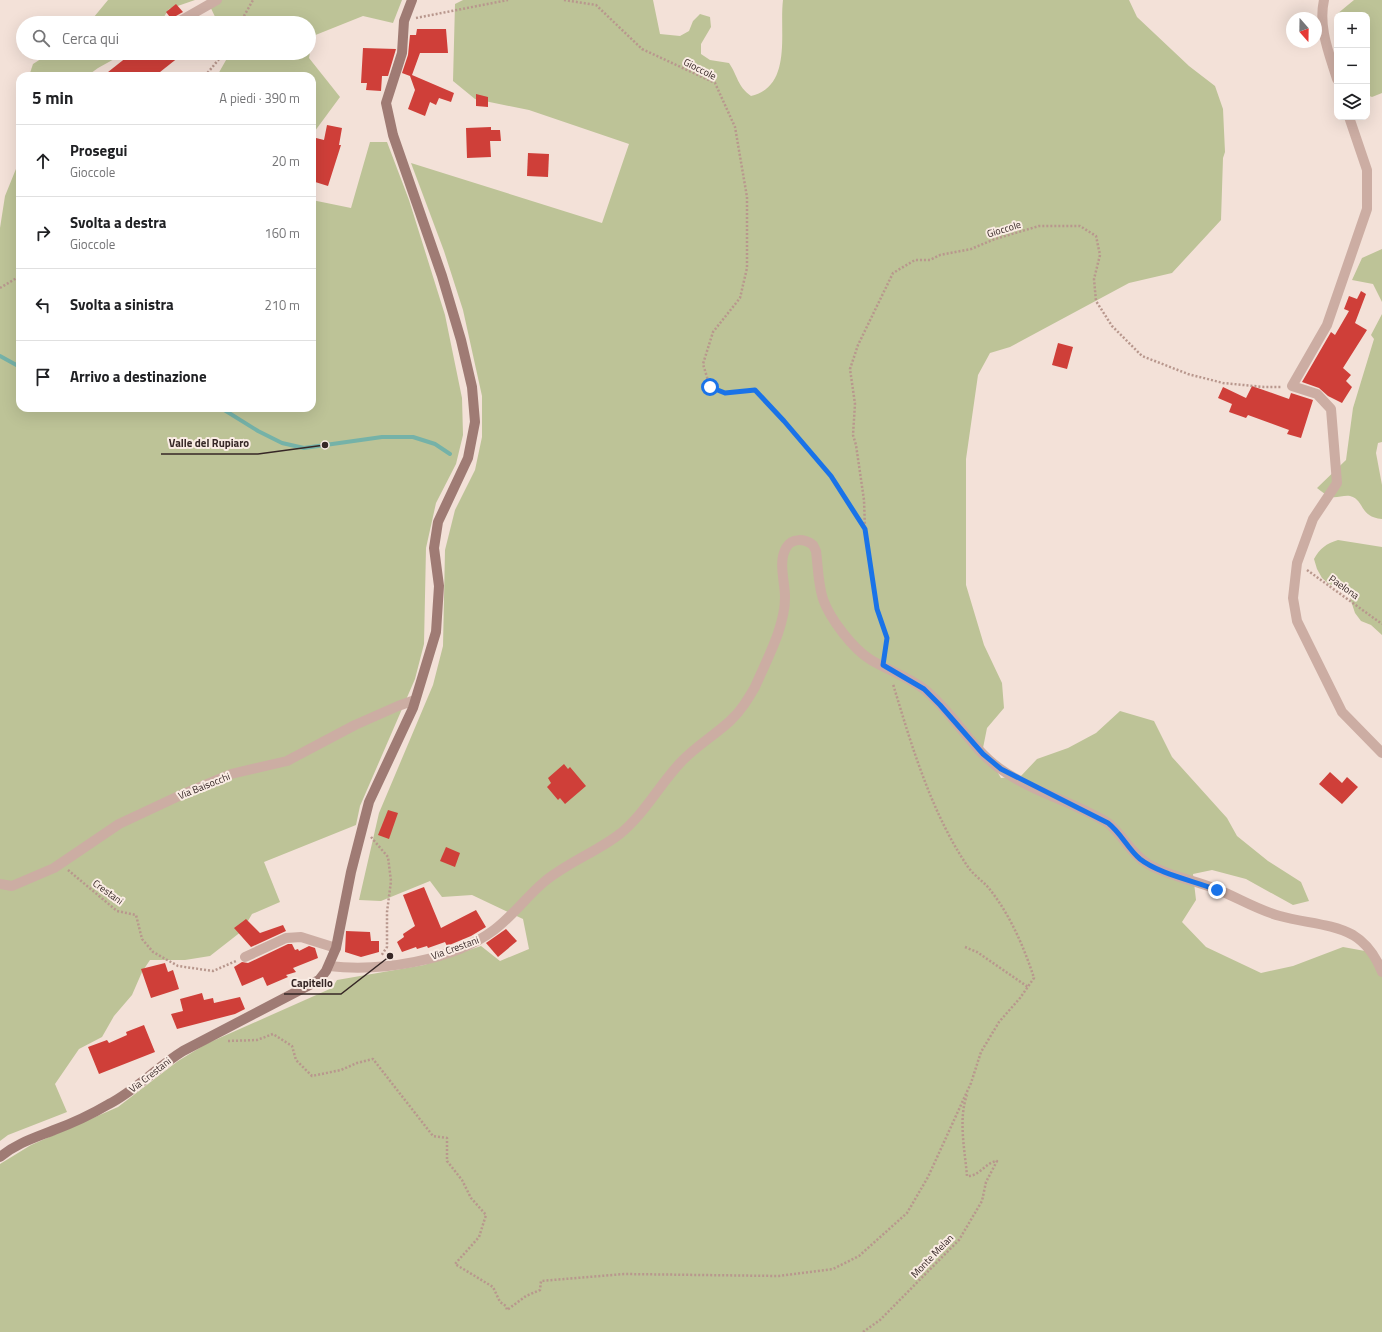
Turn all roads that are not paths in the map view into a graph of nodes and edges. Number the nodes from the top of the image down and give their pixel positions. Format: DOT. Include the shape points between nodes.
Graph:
graph roads {
  1 [pos="217,0"];
  2 [pos="412,0"];
  3 [pos="1324,0"];
  4 [pos="189,16"];
  5 [pos="1334,70"];
  6 [pos="1350,120"];
  7 [pos="415,700"];
  8 [pos="1382,753"];
  9 [pos="0,884"];
  10 [pos="336,948"];
  11 [pos="245,956"];
  12 [pos="329,966"];
  13 [pos="1382,972"];
  14 [pos="0,1157"];
  1 -- 4 [label="street"];
  2 -- 7 [label="street, Via Crestani" via="404,21 402,53 386,103 393,135 442,276 461,340 472,387 475,422 468,458 438,522 434,548 439,586 436,632"];
  3 -- 5 [label="street" via="1322,12 1325,43"];
  6 -- 8 [label="street" via="1367,170 1367,209 1327,325 1292,386 1317,394 1331,409 1337,483 1313,519 1297,563 1293,598 1297,621 1342,712"];
  7 -- 9 [label="street, Via Baisocchi" via="355,725 287,761 231,774 176,797 119,824 54,868 12,886"];
  7 -- 10 [label="street, Via Crestani" via="369,802 351,872"];
  10 -- 11 [label="street" via="300,937 286,938"];
  10 -- 12 [label="street, Via Crestani"];
  12 -- 13 [label="street, Via Crestani" via="360,968 396,964 429,958 472,944 496,929 544,882 628,827 683,760 730,721 745,705 756,687 782,618 785,596 783,562 786,548 796,540 802,540 813,545 821,591 828,609 850,642 870,659 924,689 983,754 1001,769 1108,823 1135,854 1148,864 1272,914 1347,933 1368,947"];
  12 -- 14 [label="street, Via Crestani" via="319,980 183,1051 120,1098 93,1113 24,1141"];
}
